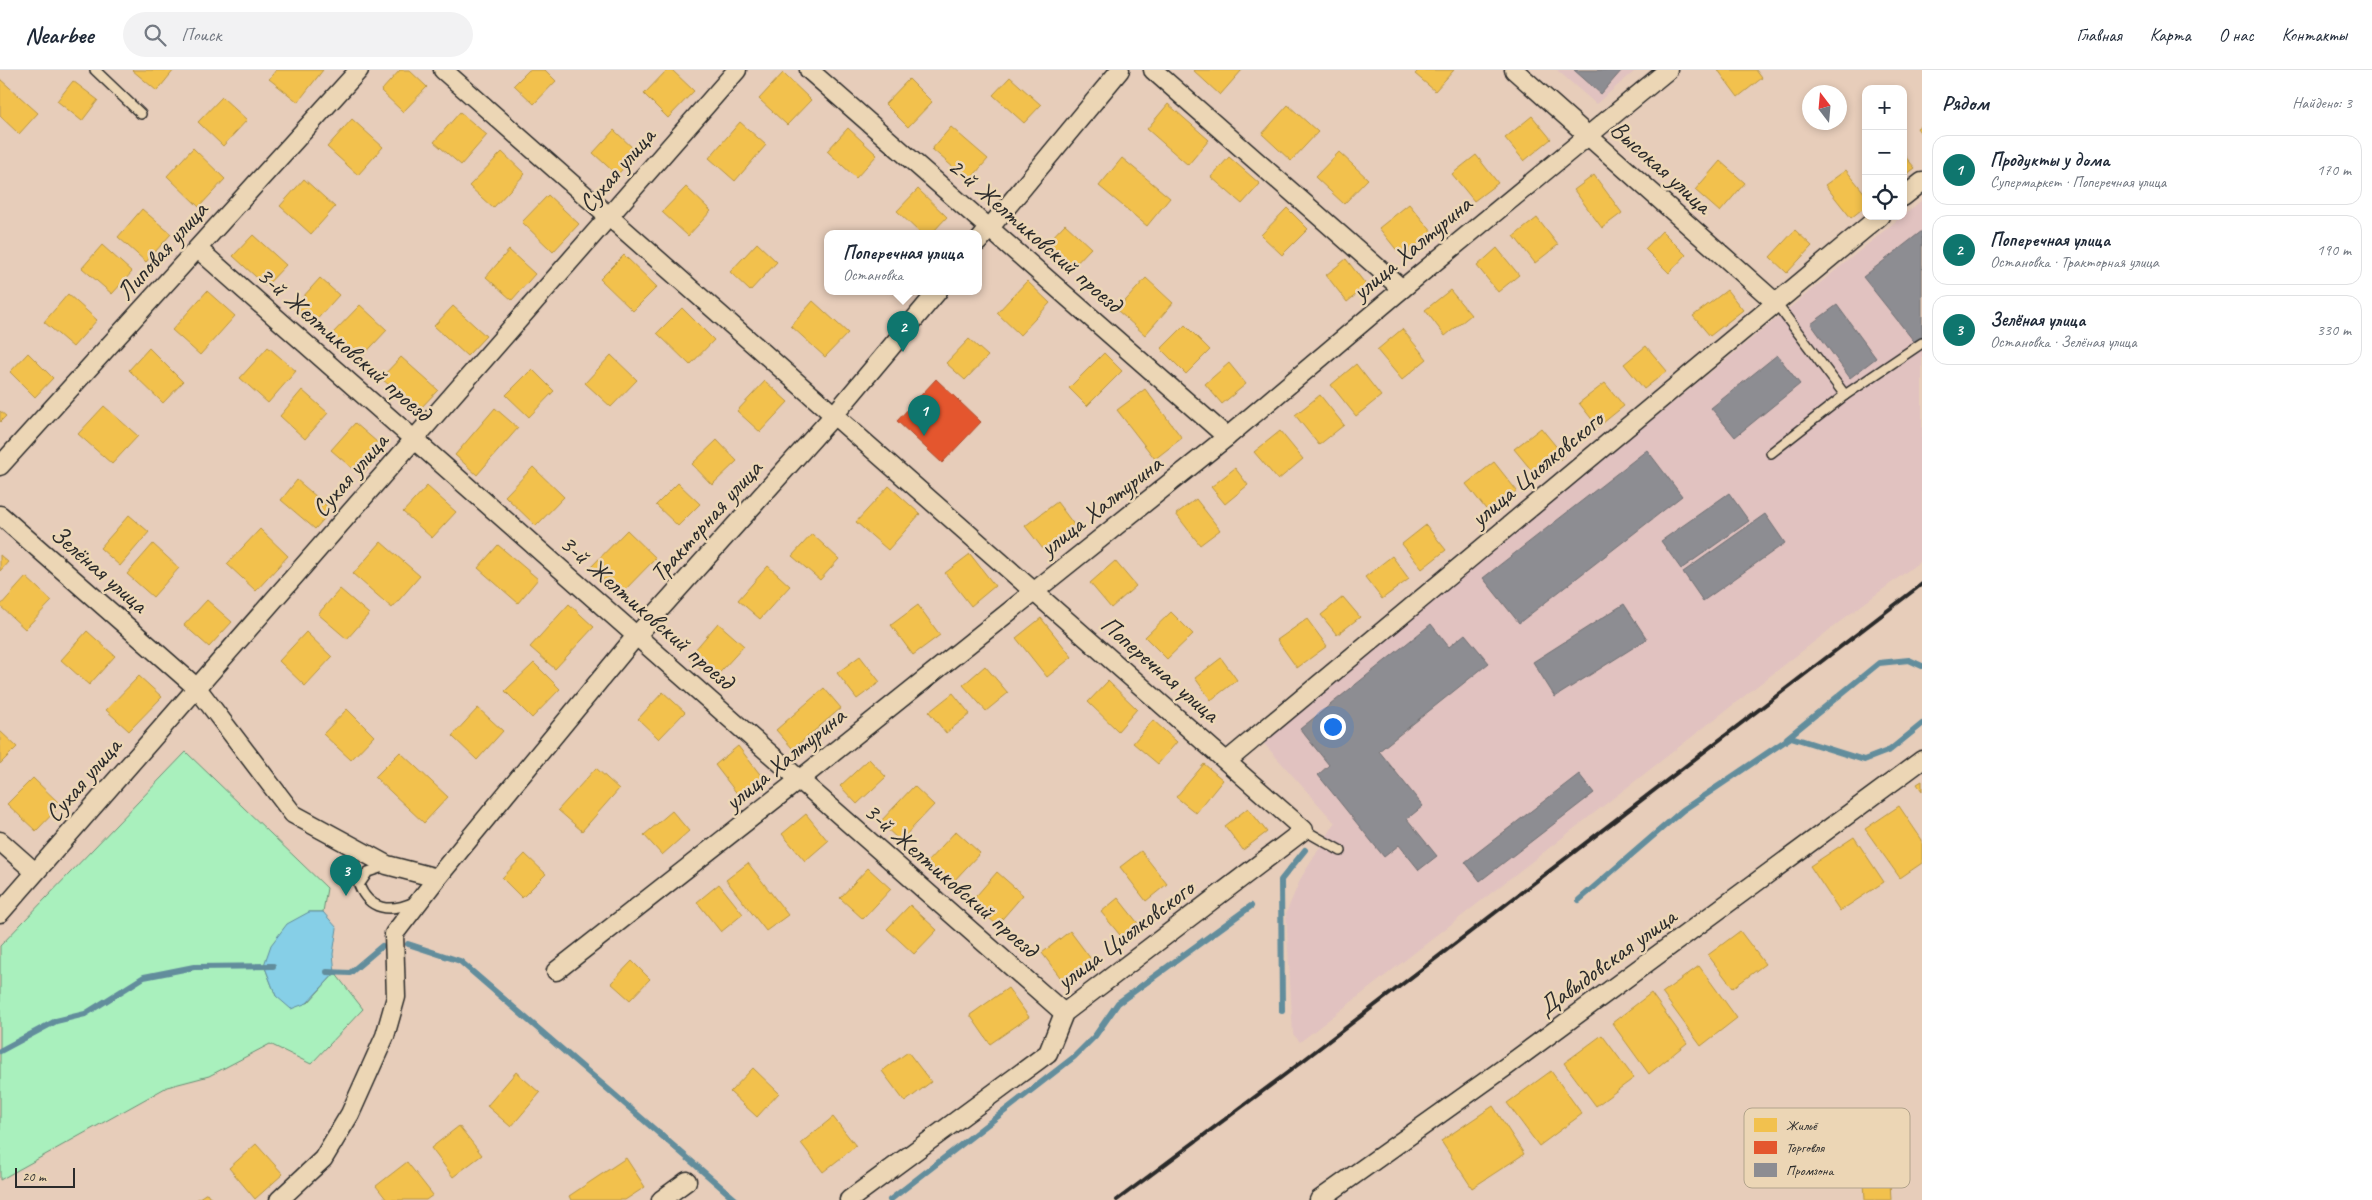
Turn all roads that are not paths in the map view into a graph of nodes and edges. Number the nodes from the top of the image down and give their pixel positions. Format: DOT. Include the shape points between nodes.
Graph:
graph roads {
  1 [pos="95,70"];
  2 [pos="359,70"];
  3 [pos="443,70"];
  4 [pos="737,70"];
  5 [pos="809,70"];
  6 [pos="1120,70"];
  7 [pos="1153,70"];
  8 [pos="1514,70"];
  9 [pos="1668,70"];
  10 [pos="141,114"];
  11 [pos="1587,135"];
  12 [pos="1922,182"];
  13 [pos="1907,194"];
  14 [pos="609,216"];
  15 [pos="1875,220"];
  16 [pos="990,228"];
  17 [pos="982,237"];
  18 [pos="198,249"];
  19 [pos="1402,288"];
  20 [pos="935,295"];
  21 [pos="1775,302"];
  22 [pos="1922,343"];
  23 [pos="1845,394"];
  24 [pos="834,415"];
  25 [pos="1227,437"];
  26 [pos="414,440"];
  27 [pos="1771,453"];
  28 [pos="0,466"];
  29 [pos="0,515"];
  30 [pos="1034,591"];
  31 [pos="636,636"];
  32 [pos="197,688"];
  33 [pos="1922,760"];
  34 [pos="1227,761"];
  35 [pos="799,780"];
  36 [pos="1304,830"];
  37 [pos="0,841"];
  38 [pos="1341,851"];
  39 [pos="387,865"];
  40 [pos="36,872"];
  41 [pos="437,878"];
  42 [pos="422,898"];
  43 [pos="0,913"];
  44 [pos="556,971"];
  45 [pos="1064,1013"];
  46 [pos="686,1181"];
  47 [pos="279,1200"];
  48 [pos="661,1200"];
  49 [pos="849,1200"];
  50 [pos="1319,1200"];
  1 -- 10 [label="lane"];
  2 -- 18 [label="street, Липовая улица"];
  3 -- 14 [label="street, Поперечная улица"];
  4 -- 14 [label="street, Сухая улица"];
  5 -- 16 [label="street, 2-й Желтиковский проезд"];
  6 -- 16 [label="street"];
  7 -- 19 [label="street"];
  8 -- 11 [label="street, Высокая улица"];
  9 -- 11 [label="street, улица Халтурина"];
  11 -- 19 [label="street, улица Халтурина"];
  11 -- 21 [label="street, Высокая улица"];
  12 -- 13 [label="street"];
  14 -- 24 [label="street, Поперечная улица"];
  14 -- 26 [label="street, Сухая улица"];
  15 -- 21 [label="street, улица Циолковского"];
  16 -- 17 [label="street"];
  16 -- 25 [label="street, 2-й Желтиковский проезд"];
  18 -- 26 [label="street, 3-й Желтиковский проезд"];
  18 -- 28 [label="street, Липовая улица"];
  19 -- 25 [label="street, улица Халтурина"];
  20 -- 24 [label="street, Тракторная улица"];
  21 -- 23 [label="lane"];
  21 -- 34 [label="street, улица Циолковского"];
  22 -- 23 [label="lane"];
  23 -- 27 [label="lane"];
  24 -- 30 [label="street, Поперечная улица"];
  24 -- 31 [label="street, Тракторная улица"];
  25 -- 30 [label="street, улица Халтурина"];
  26 -- 31 [label="street, 3-й Желтиковский проезд"];
  26 -- 32 [label="street, Сухая улица"];
  29 -- 32 [label="street, Зелёная улица"];
  30 -- 34 [label="street, Поперечная улица"];
  30 -- 35 [label="street, улица Халтурина"];
  31 -- 35 [label="street, 3-й Желтиковский проезд"];
  31 -- 41 [label="street, Тракторная улица"];
  32 -- 39 [label="street, Зелёная улица" via="293,814"];
  32 -- 40 [label="street, Сухая улица"];
  33 -- 50 [label="street, Давыдовская улица" via="1507,1066"];
  34 -- 36 [label="street, Поперечная улица"];
  35 -- 44 [label="street, улица Халтурина"];
  35 -- 45 [label="street, 3-й Желтиковский проезд"];
  36 -- 38 [label="lane"];
  36 -- 45 [label="street, улица Циолковского"];
  37 -- 40 [label="street"];
  39 -- 41 [label="street, Зелёная улица"];
  39 -- 42 [label="lane" via="368,872 359,885 365,898 381,908 402,908"];
  40 -- 43 [label="street, Сухая улица"];
  41 -- 42 [label="street"];
  42 -- 47 [label="street" via="394,934 396,997 385,1036 350,1114 322,1159"];
  45 -- 49 [label="street, улица Циолковского" via="1048,1053"];
  46 -- 48 [label="street"];
}
